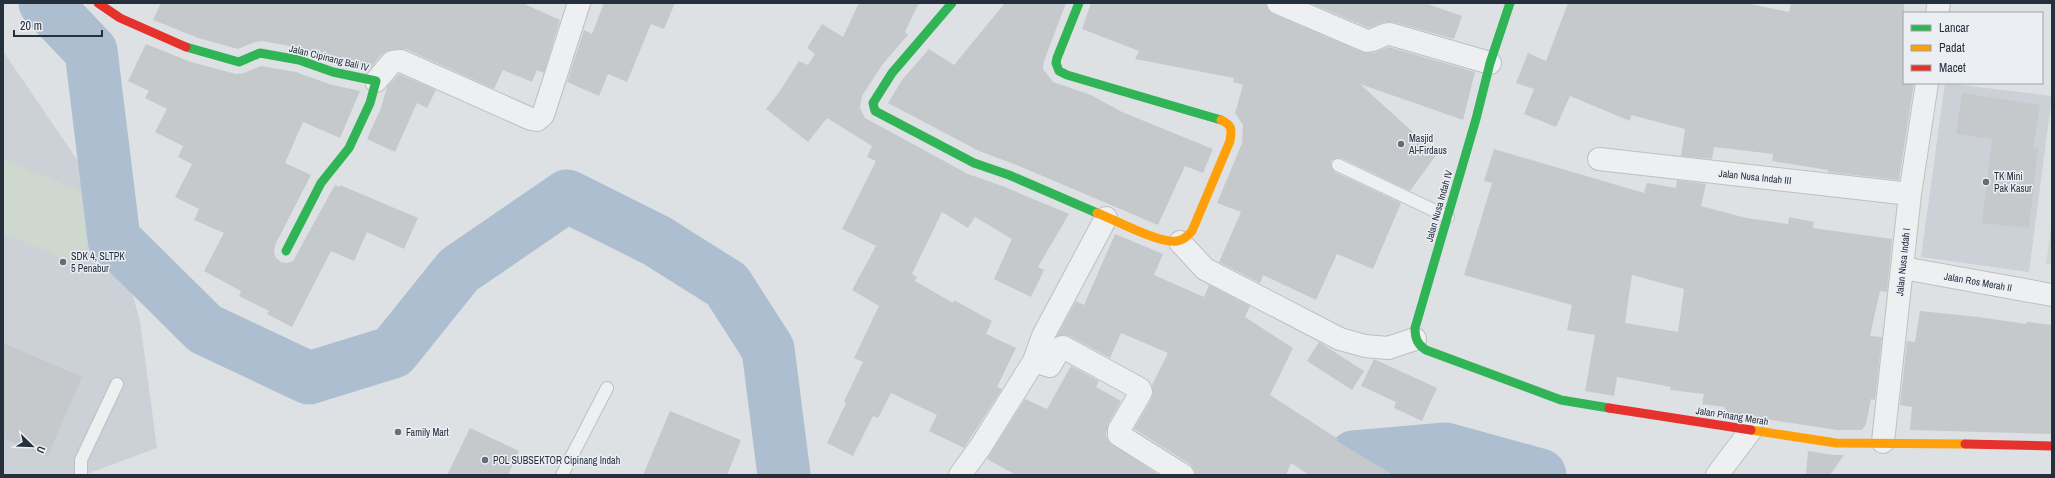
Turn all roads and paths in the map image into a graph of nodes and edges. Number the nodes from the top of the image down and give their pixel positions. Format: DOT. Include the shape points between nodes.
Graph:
graph roads {
  1 [pos="98,3"];
  2 [pos="579,3"];
  3 [pos="952,3"];
  4 [pos="1079,3"];
  5 [pos="1278,3"];
  6 [pos="1510,3"];
  7 [pos="1490,63"];
  8 [pos="376,81"];
  9 [pos="1927,84"];
  10 [pos="1599,159"];
  11 [pos="1338,165"];
  12 [pos="1910,194"];
  13 [pos="1448,216"];
  14 [pos="1106,218"];
  15 [pos="1180,242"];
  16 [pos="286,251"];
  17 [pos="1903,268"];
  18 [pos="2052,295"];
  19 [pos="1417,342"];
  20 [pos="1034,361"];
  21 [pos="117,384"];
  22 [pos="607,388"];
  23 [pos="1751,430"];
  24 [pos="1883,442"];
  25 [pos="2052,446"];
  26 [pos="81,475"];
  27 [pos="562,475"];
  28 [pos="960,475"];
  29 [pos="1183,475"];
  30 [pos="1717,475"];
  1 -- 8 [label="street, Jalan Cipinang Bali IV" via="132,24 194,50 239,62 260,53 299,60 333,72"];
  2 -- 8 [label="street" via="543,115 537,120 401,60 392,62"];
  3 -- 14 [label="street" via="892,73 872,108 974,163 1009,175 1093,210"];
  4 -- 15 [label="street" via="1057,58 1059,71 1220,119 1229,124 1232,130 1230,141 1192,231"];
  5 -- 7 [label="street" via="1367,41 1390,34"];
  6 -- 7 [label="street, Jalan Nusa Indah IV"];
  7 -- 13 [label="street, Jalan Nusa Indah IV"];
  8 -- 16 [label="street, Jalan Cipinang Bali IV" via="370,103 349,148 321,183"];
  9 -- 12 [label="street, Jalan Nusa Indah I"];
  10 -- 12 [label="street, Jalan Nusa Indah III"];
  11 -- 13 [label="lane"];
  12 -- 17 [label="street, Jalan Nusa Indah I"];
  13 -- 19 [label="street, Jalan Nusa Indah IV" via="1415,328"];
  14 -- 15 [label="street" via="1164,241"];
  14 -- 20 [label="street" via="1043,336"];
  15 -- 19 [label="street" via="1205,269 1340,339 1365,346 1388,348"];
  17 -- 18 [label="street, Jalan Ros Merah II"];
  17 -- 24 [label="street, Jalan Nusa Indah I"];
  19 -- 23 [label="street, Jalan Pinang Merah" via="1426,350 1561,400"];
  20 -- 28 [label="street"];
  20 -- 29 [label="street" via="1050,366 1062,346 1140,389 1141,392 1119,430 1119,435"];
  21 -- 26 [label="lane" via="81,460"];
  22 -- 27 [label="lane"];
  23 -- 24 [label="street, Jalan Pinang Merah" via="1836,443"];
  23 -- 30 [label="street"];
  24 -- 25 [label="street, Jalan Pinang Merah"];
}
